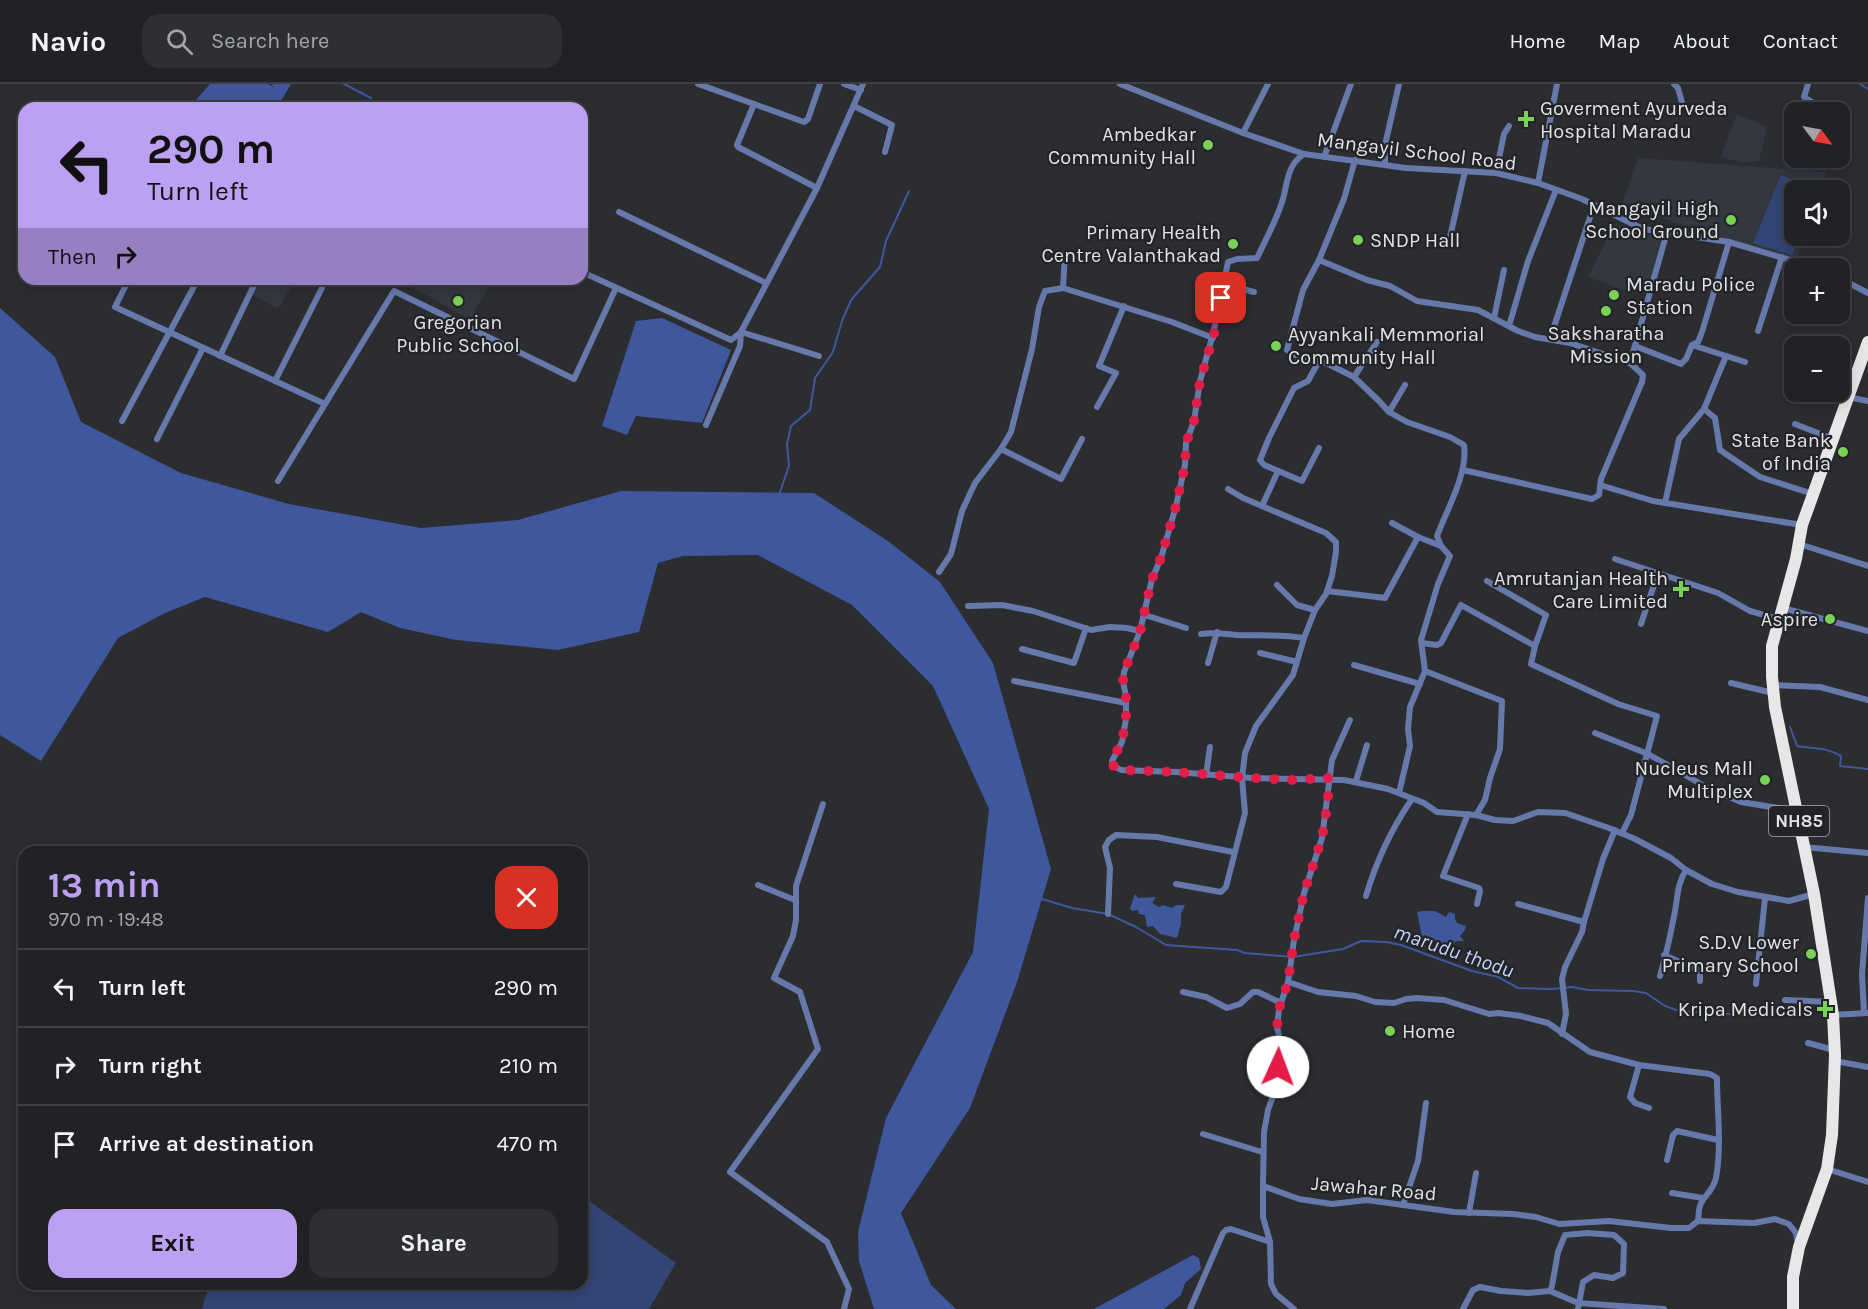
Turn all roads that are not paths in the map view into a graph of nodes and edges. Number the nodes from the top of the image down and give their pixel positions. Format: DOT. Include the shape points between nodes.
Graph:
graph roads {
  1 [pos="698,84"];
  2 [pos="820,84"];
  3 [pos="844,84"];
  4 [pos="1120,84"];
  5 [pos="1268,84"];
  6 [pos="1351,84"];
  7 [pos="1399,84"];
  8 [pos="1557,84"];
  9 [pos="1674,84"];
  10 [pos="1808,84"];
  11 [pos="862,87"];
  12 [pos="1141,87"];
  13 [pos="1812,102"];
  14 [pos="754,104"];
  15 [pos="854,106"];
  16 [pos="1683,106"];
  17 [pos="1509,126"];
  18 [pos="1243,133"];
  19 [pos="885,152"];
  20 [pos="1304,154"];
  21 [pos="1324,157"];
  22 [pos="1355,160"];
  23 [pos="1385,165"];
  24 [pos="1465,171"];
  25 [pos="1496,173"];
  26 [pos="1538,183"];
  27 [pos="817,188"];
  28 [pos="1556,190"];
  29 [pos="1594,205"];
  30 [pos="619,212"];
  31 [pos="1668,232"];
  32 [pos="1450,237"];
  33 [pos="1728,242"];
  34 [pos="1065,254"];
  35 [pos="1782,257"];
  36 [pos="1785,258"];
  37 [pos="1319,260"];
  38 [pos="1504,270"];
  39 [pos="588,275"];
  40 [pos="766,283"];
  41 [pos="1224,284"];
  42 [pos="1850,284"];
  43 [pos="126,285"];
  44 [pos="195,285"];
  45 [pos="254,285"];
  46 [pos="322,288"];
  47 [pos="616,288"];
  48 [pos="1062,288"];
  49 [pos="1254,292"];
  50 [pos="1868,293"];
  51 [pos="1124,306"];
  52 [pos="1494,318"];
  53 [pos="1509,326"];
  54 [pos="1758,331"];
  55 [pos="169,332"];
  56 [pos="741,332"];
  57 [pos="1213,338"];
  58 [pos="1550,339"];
  59 [pos="1377,342"];
  60 [pos="1868,342"];
  61 [pos="1692,345"];
  62 [pos="1635,346"];
  63 [pos="203,348"];
  64 [pos="220,356"];
  65 [pos="819,356"];
  66 [pos="1726,356"];
  67 [pos="1320,361"];
  68 [pos="1745,362"];
  69 [pos="1630,363"];
  70 [pos="1354,377"];
  71 [pos="275,381"];
  72 [pos="1406,385"];
  73 [pos="1850,392"];
  74 [pos="1850,397"];
  75 [pos="1868,401"];
  76 [pos="1846,402"];
  77 [pos="325,404"];
  78 [pos="1097,407"];
  79 [pos="1704,409"];
  80 [pos="1389,412"];
  81 [pos="122,421"];
  82 [pos="1795,424"];
  83 [pos="706,425"];
  84 [pos="157,439"];
  85 [pos="1082,439"];
  86 [pos="1833,439"];
  87 [pos="1319,448"];
  88 [pos="1001,449"];
  89 [pos="1463,470"];
  90 [pos="1278,471"];
  91 [pos="278,482"];
  92 [pos="1600,485"];
  93 [pos="1228,489"];
  94 [pos="1813,494"];
  95 [pos="1665,503"];
  96 [pos="1262,506"];
  97 [pos="1392,523"];
  98 [pos="1802,525"];
  99 [pos="1418,537"];
  100 [pos="1798,544"];
  101 [pos="1441,546"];
  102 [pos="1615,559"];
  103 [pos="1868,566"];
  104 [pos="939,572"];
  105 [pos="1658,573"];
  106 [pos="1487,581"];
  107 [pos="1277,585"];
  108 [pos="1327,591"];
  109 [pos="968,606"];
  110 [pos="1316,610"];
  111 [pos="1780,613"];
  112 [pos="1145,615"];
  113 [pos="1641,624"];
  114 [pos="1086,628"];
  115 [pos="1186,628"];
  116 [pos="1868,631"];
  117 [pos="1140,632"];
  118 [pos="1217,632"];
  119 [pos="1201,634"];
  120 [pos="1304,638"];
  121 [pos="1422,643"];
  122 [pos="1535,646"];
  123 [pos="1022,649"];
  124 [pos="1260,653"];
  125 [pos="1297,662"];
  126 [pos="1208,663"];
  127 [pos="1354,665"];
  128 [pos="1425,671"];
  129 [pos="1014,681"];
  130 [pos="1731,683"];
  131 [pos="1420,684"];
  132 [pos="1773,689"];
  133 [pos="1868,700"];
  134 [pos="1126,703"];
  135 [pos="1350,720"];
  136 [pos="1595,733"];
  137 [pos="1366,744"];
  138 [pos="1210,747"];
  139 [pos="1648,754"];
  140 [pos="1206,775"];
  141 [pos="1242,778"];
  142 [pos="1328,778"];
  143 [pos="1356,781"];
  144 [pos="1399,793"];
  145 [pos="1412,799"];
  146 [pos="824,804"];
  147 [pos="1797,811"];
  148 [pos="1468,814"];
  149 [pos="1476,815"];
  150 [pos="1615,830"];
  151 [pos="1622,833"];
  152 [pos="1804,847"];
  153 [pos="1233,852"];
  154 [pos="1868,853"];
  155 [pos="1686,870"];
  156 [pos="1176,884"];
  157 [pos="758,885"];
  158 [pos="1814,894"];
  159 [pos="1366,896"];
  160 [pos="1766,898"];
  161 [pos="1868,898"];
  162 [pos="795,900"];
  163 [pos="1478,904"];
  164 [pos="1518,904"];
  165 [pos="1108,914"];
  166 [pos="1584,922"];
  167 [pos="1664,955"];
  168 [pos="1660,976"];
  169 [pos="1700,981"];
  170 [pos="1288,982"];
  171 [pos="1756,984"];
  172 [pos="1183,992"];
  173 [pos="1785,1000"];
  174 [pos="1831,1002"];
  175 [pos="1281,1003"];
  176 [pos="1866,1013"];
  177 [pos="1833,1015"];
  178 [pos="1562,1034"];
  179 [pos="1808,1043"];
  180 [pos="1835,1056"];
  181 [pos="1639,1065"];
  182 [pos="1868,1067"];
  183 [pos="1426,1103"];
  184 [pos="1649,1108"];
  185 [pos="1203,1134"];
  186 [pos="1718,1140"];
  187 [pos="1262,1152"];
  188 [pos="1667,1160"];
  189 [pos="1827,1169"];
  190 [pos="1476,1173"];
  191 [pos="1868,1182"];
  192 [pos="1263,1186"];
  193 [pos="1672,1193"];
  194 [pos="1703,1198"];
  195 [pos="1403,1205"];
  196 [pos="1469,1214"];
  197 [pos="1698,1221"];
  198 [pos="1270,1242"];
  199 [pos="1799,1247"];
  200 [pos="1550,1291"];
  201 [pos="1578,1306"];
  202 [pos="1650,1308"];
  203 [pos="844,1309"];
  204 [pos="1190,1309"];
  205 [pos="1294,1309"];
  206 [pos="1463,1309"];
  207 [pos="1664,1309"];
  208 [pos="1793,1309"];
  1 -- 14 [label="street"];
  2 -- 14 [label="street" via="804,122"];
  3 -- 11 [label="street"];
  4 -- 12 [label="street, Mangayil School Road"];
  5 -- 18 [label="street"];
  6 -- 21 [label="street"];
  7 -- 23 [label="street" via="1385,145"];
  8 -- 26 [label="street"];
  9 -- 16 [label="street"];
  10 -- 13 [label="street" via="1804,97"];
  11 -- 15 [label="street"];
  12 -- 18 [label="street, Mangayil School Road"];
  14 -- 27 [label="street" via="738,147"];
  15 -- 19 [label="street" via="892,125"];
  15 -- 27 [label="street"];
  17 -- 25 [label="street"];
  18 -- 20 [label="street, Mangayil School Road"];
  20 -- 21 [label="street, Mangayil School Road"];
  20 -- 41 [label="street" via="1290,170 1282,204 1257,258 1228,262"];
  21 -- 22 [label="street, Mangayil School Road"];
  22 -- 23 [label="street, Mangayil School Road"];
  22 -- 37 [label="street"];
  23 -- 24 [label="street, Mangayil School Road"];
  24 -- 25 [label="street, Mangayil School Road"];
  24 -- 32 [label="street"];
  25 -- 26 [label="street, Mangayil School Road"];
  26 -- 28 [label="street, Mangayil School Road"];
  27 -- 40 [label="street"];
  28 -- 29 [label="street, Mangayil School Road"];
  28 -- 53 [label="street" via="1528,261"];
  29 -- 31 [label="street, Mangayil School Road" via="1643,229"];
  29 -- 58 [label="street"];
  30 -- 40 [label="street"];
  31 -- 33 [label="street, Mangayil School Road"];
  31 -- 62 [label="street"];
  33 -- 35 [label="street, Mangayil School Road"];
  33 -- 61 [label="street" via="1702,332"];
  34 -- 48 [label="street"];
  35 -- 36 [label="street, Mangayil School Road"];
  35 -- 54 [label="street"];
  37 -- 52 [label="street" via="1390,286 1417,301 1478,310"];
  37 -- 67 [label="street" via="1303,290 1287,350"];
  38 -- 52 [label="street"];
  39 -- 47 [label="street"];
  40 -- 56 [label="street"];
  41 -- 49 [label="street"];
  41 -- 57 [label="street"];
  42 -- 50 [label="street"];
  43 -- 55 [label="street" via="115,307"];
  44 -- 55 [label="street"];
  45 -- 64 [label="street"];
  46 -- 71 [label="street"];
  47 -- 56 [label="street" via="731,340"];
  47 -- 77 [label="street" via="574,379 394,291"];
  48 -- 51 [label="street"];
  48 -- 88 [label="street" via="1045,291 1011,432"];
  51 -- 57 [label="street"];
  51 -- 78 [label="street" via="1099,366 1116,373"];
  52 -- 53 [label="street"];
  53 -- 58 [label="street"];
  55 -- 63 [label="street"];
  55 -- 81 [label="street"];
  56 -- 65 [label="street"];
  56 -- 83 [label="street" via="740,346"];
  57 -- 112 [label="street" via="1186,443 1176,506 1152,579"];
  58 -- 69 [label="street"];
  59 -- 70 [label="street"];
  60 -- 73 [label="highway, NH85"];
  61 -- 62 [label="street" via="1681,364"];
  61 -- 66 [label="street"];
  62 -- 69 [label="street"];
  63 -- 64 [label="street"];
  63 -- 84 [label="street"];
  64 -- 71 [label="street"];
  66 -- 68 [label="street"];
  66 -- 79 [label="street"];
  67 -- 70 [label="street"];
  67 -- 90 [label="street" via="1308,381 1294,388 1260,460"];
  69 -- 92 [label="street" via="1643,375 1642,382"];
  70 -- 80 [label="street"];
  71 -- 77 [label="street"];
  72 -- 80 [label="street"];
  74 -- 75 [label="street"];
  76 -- 86 [label="highway, NH85"];
  77 -- 91 [label="street"];
  79 -- 94 [label="street" via="1715,418 1720,450 1760,477"];
  79 -- 95 [label="street" via="1679,440"];
  80 -- 89 [label="street" via="1464,445"];
  82 -- 86 [label="street"];
  85 -- 88 [label="street" via="1061,479"];
  86 -- 94 [label="highway, NH85"];
  87 -- 90 [label="street" via="1302,481"];
  88 -- 104 [label="street" via="975,483 962,511 951,554"];
  89 -- 92 [label="street" via="1592,499 1599,495"];
  89 -- 101 [label="street" via="1437,537"];
  90 -- 96 [label="street"];
  92 -- 95 [label="street"];
  93 -- 96 [label="street"];
  94 -- 98 [label="highway, NH85"];
  95 -- 98 [label="street"];
  96 -- 108 [label="street" via="1326,532 1335,542"];
  97 -- 99 [label="street"];
  98 -- 100 [label="highway, NH85"];
  99 -- 101 [label="street"];
  99 -- 108 [label="street" via="1385,598"];
  100 -- 103 [label="street"];
  100 -- 111 [label="highway, NH85"];
  101 -- 121 [label="street" via="1450,556 1428,614"];
  102 -- 105 [label="street"];
  105 -- 111 [label="street" via="1718,593 1750,611"];
  105 -- 113 [label="street"];
  106 -- 122 [label="street" via="1546,615"];
  107 -- 110 [label="street" via="1297,605"];
  108 -- 110 [label="street"];
  109 -- 114 [label="street" via="1002,605"];
  110 -- 120 [label="street"];
  111 -- 116 [label="street"];
  111 -- 132 [label="highway, NH85" via="1772,646"];
  112 -- 115 [label="street"];
  112 -- 117 [label="street"];
  114 -- 117 [label="street" via="1127,628"];
  114 -- 123 [label="street" via="1074,663"];
  117 -- 134 [label="street" via="1124,672"];
  118 -- 119 [label="street"];
  118 -- 120 [label="street"];
  118 -- 126 [label="street"];
  120 -- 125 [label="street"];
  121 -- 122 [label="street" via="1441,643 1461,605"];
  121 -- 128 [label="street"];
  122 -- 139 [label="street" via="1531,664 1618,704 1658,716"];
  124 -- 125 [label="street"];
  125 -- 141 [label="street" via="1293,675 1256,726 1245,753"];
  127 -- 131 [label="street"];
  128 -- 131 [label="street"];
  128 -- 149 [label="street" via="1502,701 1500,749 1485,800"];
  129 -- 134 [label="street"];
  130 -- 132 [label="street"];
  131 -- 144 [label="street" via="1410,707 1410,746"];
  132 -- 133 [label="street" via="1820,687"];
  132 -- 147 [label="highway, NH85"];
  134 -- 140 [label="street" via="1122,742 1112,760 1114,768"];
  135 -- 142 [label="street"];
  136 -- 139 [label="street"];
  137 -- 143 [label="street"];
  138 -- 140 [label="street"];
  139 -- 147 [label="street" via="1741,802"];
  139 -- 151 [label="street"];
  140 -- 141 [label="street"];
  141 -- 142 [label="street"];
  141 -- 153 [label="street" via="1245,813"];
  142 -- 143 [label="street"];
  142 -- 170 [label="street" via="1322,838 1304,893"];
  143 -- 144 [label="street"];
  144 -- 145 [label="street"];
  145 -- 148 [label="street" via="1437,812"];
  145 -- 159 [label="street" via="1373,873"];
  146 -- 162 [label="street" via="796,886"];
  147 -- 152 [label="highway, NH85"];
  148 -- 149 [label="street"];
  148 -- 163 [label="street" via="1443,876 1479,888"];
  149 -- 150 [label="street" via="1514,821 1538,812 1565,813"];
  150 -- 151 [label="street"];
  150 -- 166 [label="street"];
  151 -- 155 [label="street"];
  152 -- 154 [label="street"];
  152 -- 158 [label="highway, NH85"];
  153 -- 156 [label="street" via="1226,886 1221,892"];
  153 -- 165 [label="street" via="1157,837 1116,835 1106,847 1110,868"];
  155 -- 160 [label="street" via="1712,884"];
  155 -- 167 [label="street" via="1680,880"];
  157 -- 162 [label="street"];
  158 -- 160 [label="street" via="1789,901"];
  158 -- 174 [label="highway, NH85"];
  160 -- 171 [label="street"];
  161 -- 176 [label="street" via="1862,974"];
  162 -- 203 [label="street" via="793,936 774,978 800,992 818,1049 730,1172 827,1242 849,1289"];
  164 -- 166 [label="street"];
  166 -- 178 [label="street" via="1562,979 1566,1014"];
  167 -- 168 [label="street"];
  167 -- 169 [label="street" via="1695,967 1700,971"];
  170 -- 175 [label="street"];
  170 -- 178 [label="street" via="1318,992 1375,1002 1444,1000 1489,1014 1548,1023"];
  172 -- 175 [label="street" via="1206,997 1227,1008 1240,1004 1254,992"];
  173 -- 174 [label="street"];
  174 -- 177 [label="highway, NH85"];
  175 -- 187 [label="street" via="1276,1088"];
  176 -- 177 [label="street"];
  177 -- 180 [label="highway, NH85"];
  178 -- 181 [label="street" via="1590,1052"];
  179 -- 180 [label="street"];
  180 -- 182 [label="street"];
  180 -- 189 [label="highway, NH85"];
  181 -- 184 [label="street" via="1629,1096"];
  181 -- 186 [label="street" via="1717,1078"];
  183 -- 195 [label="street" via="1418,1161"];
  185 -- 187 [label="street"];
  186 -- 188 [label="street" via="1677,1131"];
  186 -- 194 [label="street" via="1716,1178 1711,1193"];
  187 -- 192 [label="street"];
  189 -- 191 [label="street"];
  189 -- 199 [label="highway, NH85"];
  190 -- 196 [label="street"];
  192 -- 195 [label="street, Jawahar Road" via="1299,1198 1332,1203 1367,1200"];
  192 -- 198 [label="street" via="1263,1216"];
  193 -- 194 [label="street"];
  194 -- 197 [label="street"];
  195 -- 196 [label="street, Jawahar Road"];
  196 -- 197 [label="street, Jawahar Road" via="1513,1214 1558,1224 1609,1221 1671,1228 1689,1228"];
  197 -- 199 [label="street, Jawahar Road" via="1775,1220 1789,1224"];
  198 -- 204 [label="street" via="1226,1230"];
  198 -- 205 [label="street" via="1271,1284 1276,1294"];
  199 -- 208 [label="highway, NH85" via="1793,1277"];
  200 -- 201 [label="street"];
  200 -- 201 [label="street" via="1565,1235 1614,1235 1623,1244 1623,1273 1613,1278 1594,1275 1583,1282"];
  200 -- 206 [label="street" via="1501,1292 1480,1287 1473,1290"];
  201 -- 202 [label="street"];
  202 -- 207 [label="street"];
}
